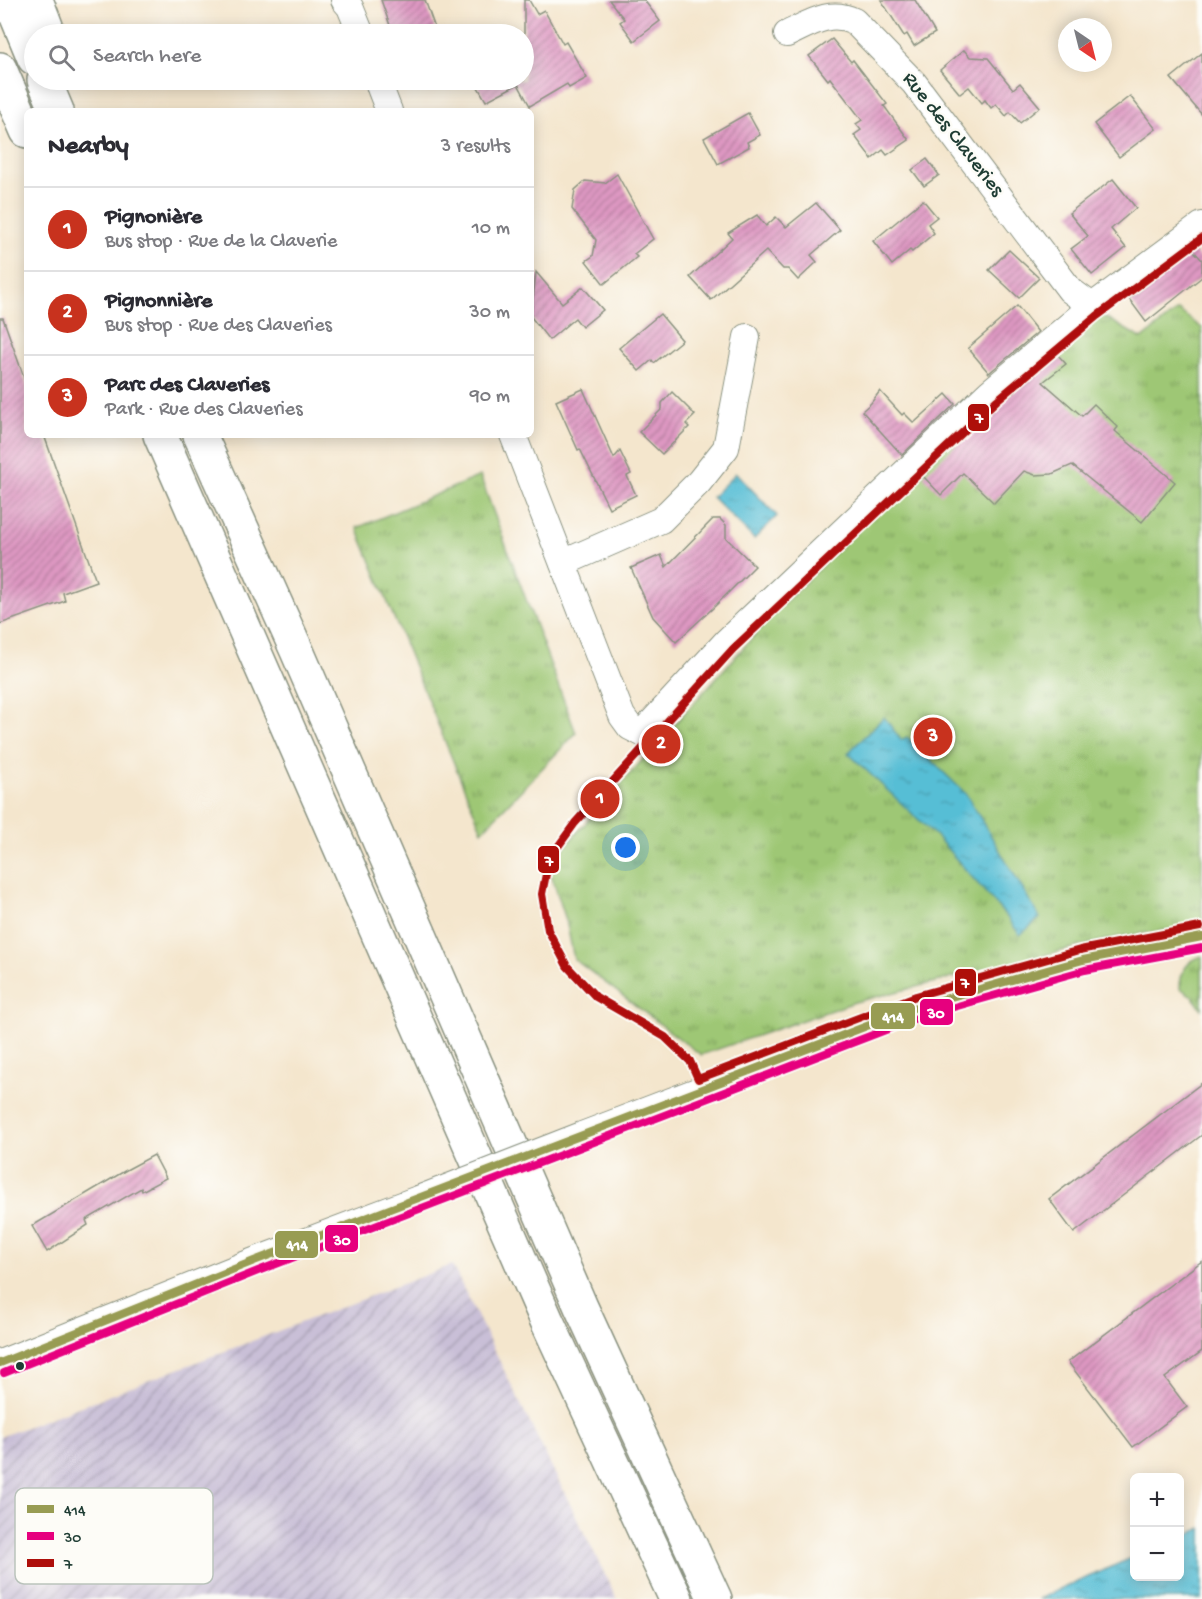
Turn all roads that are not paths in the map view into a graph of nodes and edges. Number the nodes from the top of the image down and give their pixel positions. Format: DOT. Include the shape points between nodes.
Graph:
graph roads {
  1 [pos="10,0"];
  2 [pos="36,0"];
  3 [pos="344,0"];
  4 [pos="45,24"];
  5 [pos="357,24"];
  6 [pos="24,34"];
  7 [pos="787,34"];
  8 [pos="0,69"];
  9 [pos="48,90"];
  10 [pos="71,90"];
  11 [pos="381,90"];
  12 [pos="56,108"];
  13 [pos="78,108"];
  14 [pos="388,108"];
  15 [pos="24,124"];
  16 [pos="1202,225"];
  17 [pos="1090,308"];
  18 [pos="747,337"];
  19 [pos="161,438"];
  20 [pos="201,438"];
  21 [pos="514,438"];
  22 [pos="563,563"];
  23 [pos="1202,937"];
  24 [pos="0,1363"];
  25 [pos="676,1599"];
  26 [pos="715,1599"];
  1 -- 6 [label="highway"];
  2 -- 4 [label="highway"];
  3 -- 5 [label="street"];
  7 -- 17 [label="street, Rue des Claveries" via="830,16 854,21 914,83 1070,290"];
  8 -- 15 [label="highway"];
  9 -- 12 [label="highway"];
  10 -- 13 [label="highway"];
  11 -- 14 [label="street"];
  16 -- 17 [label="street"];
  17 -- 22 [label="street" via="990,392 726,642 642,734 622,716"];
  18 -- 22 [label="street" via="726,448 699,482 662,520"];
  19 -- 25 [label="highway" via="547,1321"];
  20 -- 26 [label="highway" via="582,1306"];
  21 -- 22 [label="street"];
  23 -- 24 [label="street, bridge" via="1083,960 919,1006 243,1265"];
}
